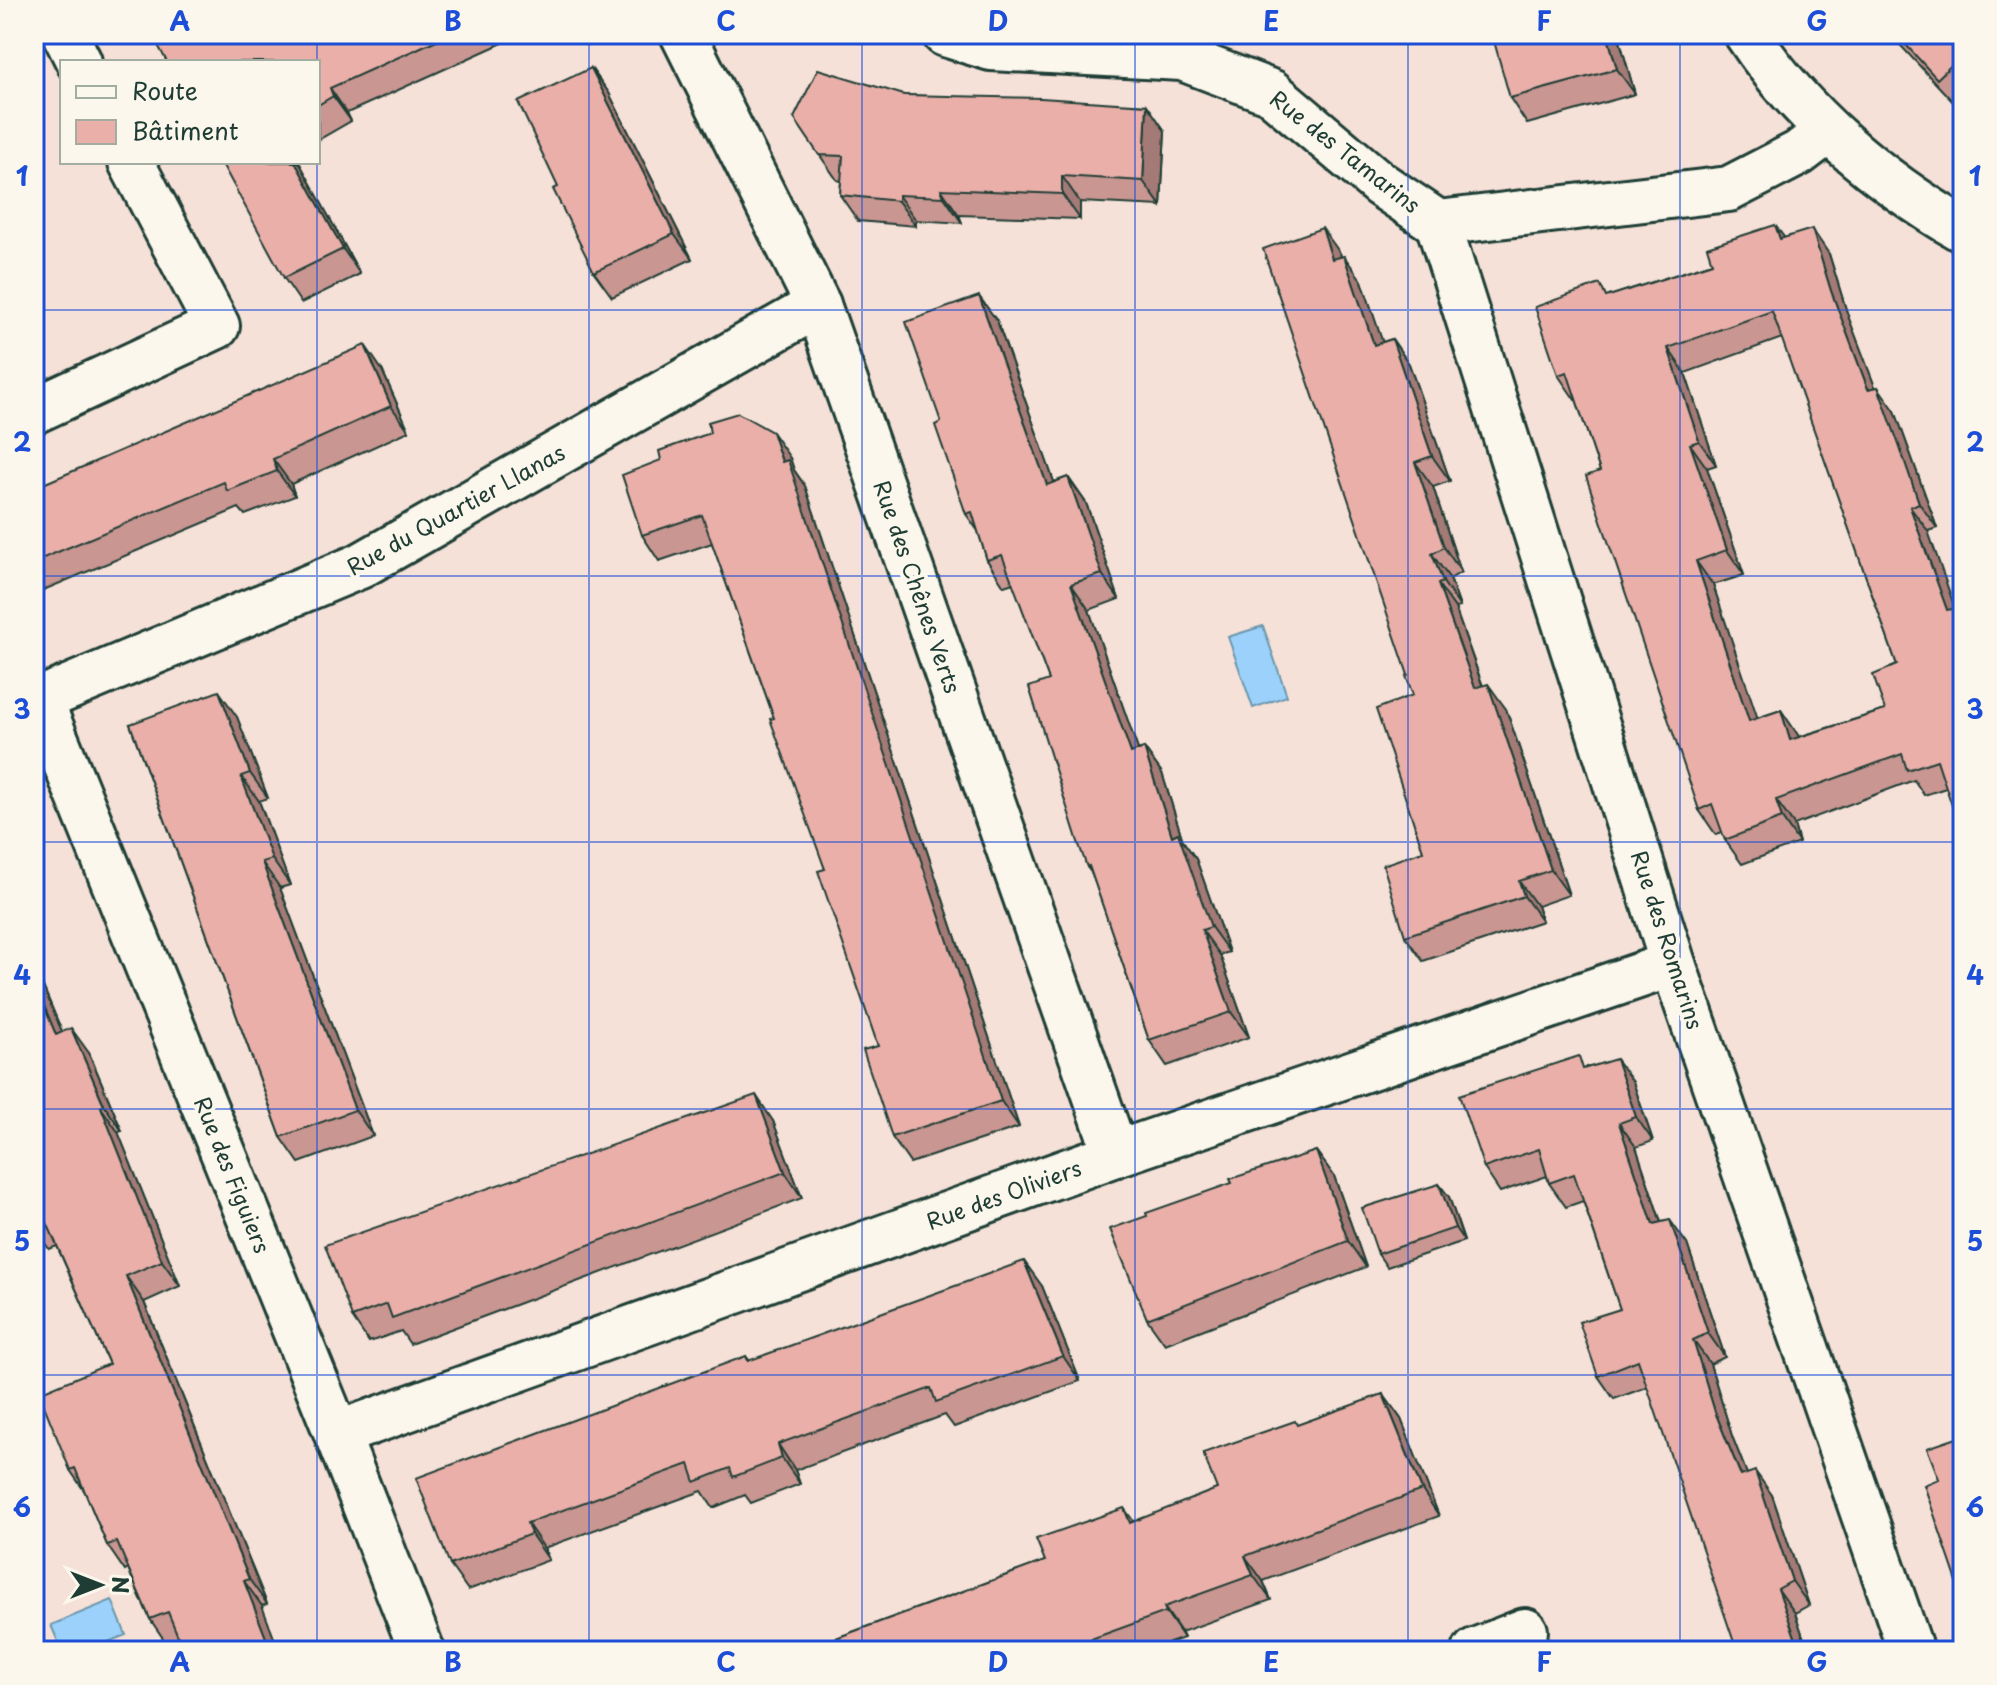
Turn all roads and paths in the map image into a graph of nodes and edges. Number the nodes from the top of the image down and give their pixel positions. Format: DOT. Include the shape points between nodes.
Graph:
graph roads {
  1 [pos="65,34"];
  2 [pos="683,34"];
  3 [pos="945,34"];
  4 [pos="1747,34"];
  5 [pos="78,60"];
  6 [pos="1828,131"];
  7 [pos="132,164"];
  8 [pos="1438,223"];
  9 [pos="1963,230"];
  10 [pos="818,305"];
  11 [pos="34,411"];
  12 [pos="37,701"];
  13 [pos="1673,964"];
  14 [pos="1116,1154"];
  15 [pos="337,1434"];
  16 [pos="1525,1631"];
  17 [pos="422,1651"];
  18 [pos="1475,1651"];
  19 [pos="1911,1651"];
  1 -- 5 [label="street"];
  2 -- 10 [label="street, Rue des Chênes Verts"];
  3 -- 8 [label="street, Rue des Tamarins" via="991,48 1182,58 1271,92 1380,184"];
  4 -- 6 [label="street"];
  6 -- 8 [label="street, Rue des Tamarins" via="1799,153 1729,189"];
  6 -- 9 [label="street" via="1919,204"];
  7 -- 11 [label="street" via="217,326"];
  8 -- 13 [label="street, Rue des Romarins"];
  10 -- 12 [label="street, Rue du Quartier Llanas" via="360,566"];
  10 -- 14 [label="street, Rue des Chênes Verts"];
  12 -- 15 [label="street, Rue des Figuiers"];
  13 -- 14 [label="street, Rue des Oliviers"];
  13 -- 19 [label="street, Rue des Romarins"];
  14 -- 15 [label="street, Rue des Oliviers"];
  15 -- 17 [label="street, Rue des Figuiers"];
  16 -- 18 [label="street"];
}
